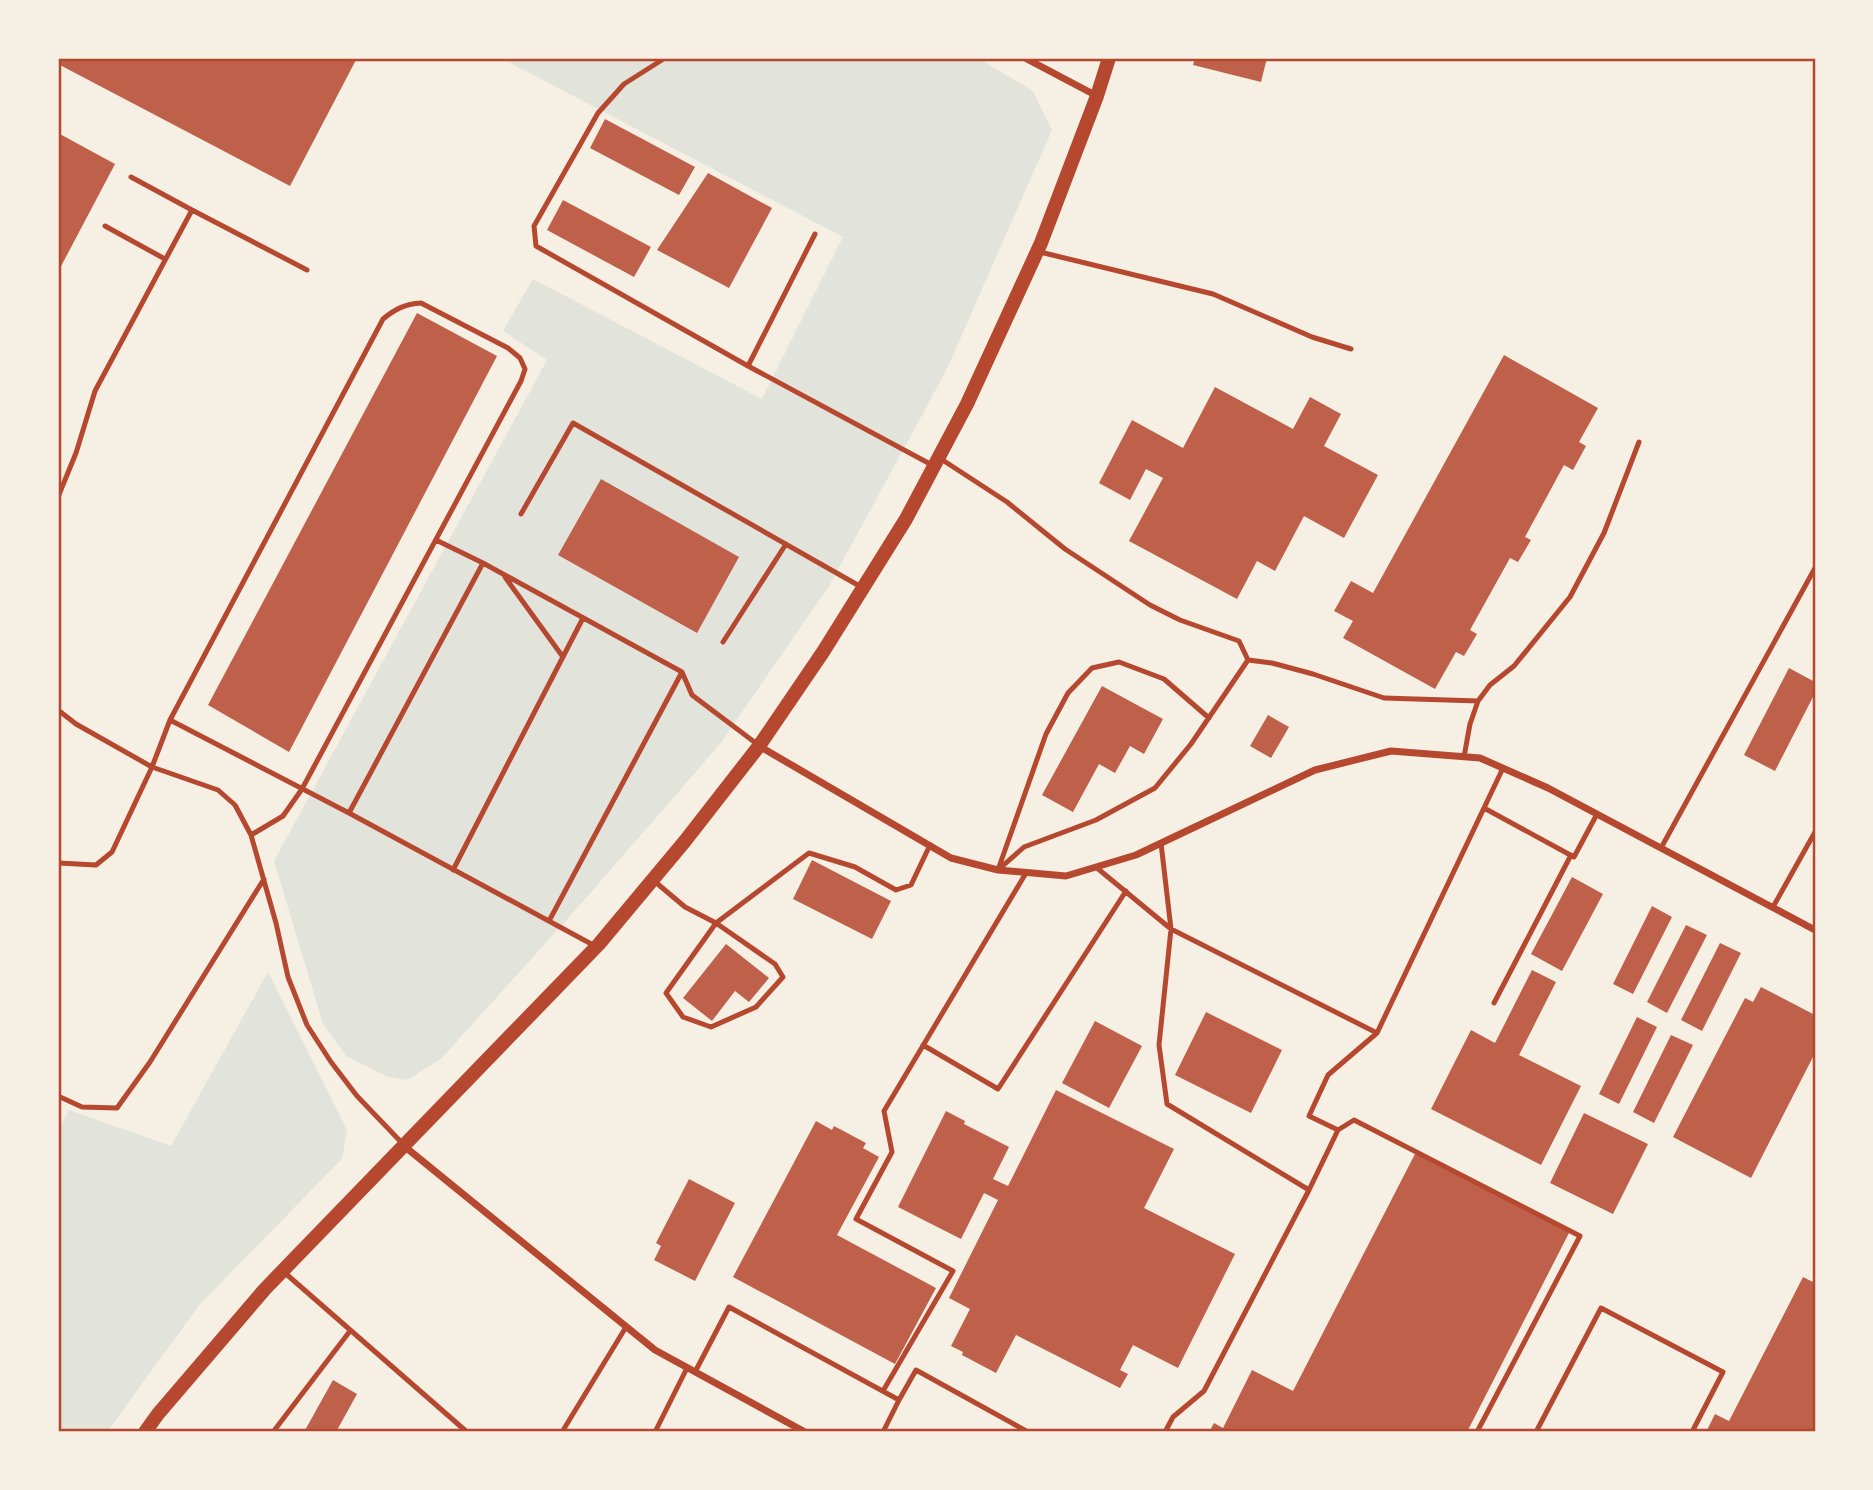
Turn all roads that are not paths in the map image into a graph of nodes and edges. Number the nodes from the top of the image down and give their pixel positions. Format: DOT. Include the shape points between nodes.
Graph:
graph roads {
  1 [pos="665,58"];
  2 [pos="1026,58"];
  3 [pos="1109,58"];
  4 [pos="1097,96"];
  5 [pos="131,177"];
  6 [pos="192,210"];
  7 [pos="105,226"];
  8 [pos="815,234"];
  9 [pos="1037,251"];
  10 [pos="166,259"];
  11 [pos="307,270"];
  12 [pos="1351,349"];
  13 [pos="748,366"];
  14 [pos="1639,442"];
  15 [pos="936,462"];
  16 [pos="58,497"];
  17 [pos="521,514"];
  18 [pos="436,540"];
  19 [pos="786,544"];
  20 [pos="483,563"];
  21 [pos="1815,568"];
  22 [pos="504,574"];
  23 [pos="863,588"];
  24 [pos="583,618"];
  25 [pos="723,642"];
  26 [pos="563,657"];
  27 [pos="1248,660"];
  28 [pos="682,672"];
  29 [pos="1478,701"];
  30 [pos="58,710"];
  31 [pos="1209,718"];
  32 [pos="170,720"];
  33 [pos="760,746"];
  34 [pos="1464,757"];
  35 [pos="152,767"];
  36 [pos="1503,768"];
  37 [pos="302,789"];
  38 [pos="1484,808"];
  39 [pos="349,813"];
  40 [pos="1597,814"];
  41 [pos="1815,832"];
  42 [pos="251,835"];
  43 [pos="1161,843"];
  44 [pos="930,845"];
  45 [pos="1661,848"];
  46 [pos="1571,855"];
  47 [pos="58,863"];
  48 [pos="1097,868"];
  49 [pos="453,870"];
  50 [pos="998,870"];
  51 [pos="1026,873"];
  52 [pos="264,879"];
  53 [pos="653,880"];
  54 [pos="1125,891"];
  55 [pos="1773,907"];
  56 [pos="549,921"];
  57 [pos="716,923"];
  58 [pos="1171,929"];
  59 [pos="1815,930"];
  60 [pos="596,947"];
  61 [pos="1494,1003"];
  62 [pos="1377,1033"];
  63 [pos="923,1045"];
  64 [pos="58,1096"];
  65 [pos="1338,1130"];
  66 [pos="404,1146"];
  67 [pos="1309,1190"];
  68 [pos="282,1271"];
  69 [pos="626,1327"];
  70 [pos="350,1331"];
  71 [pos="687,1368"];
  72 [pos="695,1373"];
  73 [pos="883,1391"];
  74 [pos="899,1400"];
  75 [pos="1539,1431"];
  76 [pos="145,1432"];
  77 [pos="274,1432"];
  78 [pos="467,1432"];
  79 [pos="562,1432"];
  80 [pos="655,1432"];
  81 [pos="805,1432"];
  82 [pos="883,1432"];
  83 [pos="1028,1432"];
  84 [pos="1165,1432"];
  85 [pos="1477,1432"];
  86 [pos="1692,1432"];
  1 -- 13 [label="lane" via="624,84 598,113 534,226 536,246"];
  2 -- 4 [label="street"];
  3 -- 4 [label="main road"];
  4 -- 9 [label="main road"];
  5 -- 6 [label="lane"];
  6 -- 10 [label="lane"];
  6 -- 11 [label="lane"];
  7 -- 10 [label="lane"];
  8 -- 13 [label="lane"];
  9 -- 12 [label="lane" via="1213,294"];
  9 -- 15 [label="main road"];
  10 -- 16 [label="lane" via="95,391"];
  13 -- 15 [label="lane"];
  14 -- 29 [label="lane" via="1604,533 1570,597 1514,666"];
  15 -- 23 [label="main road"];
  15 -- 27 [label="lane" via="1007,502 1065,549 1150,605 1239,641"];
  17 -- 19 [label="lane" via="573,423"];
  18 -- 20 [label="lane"];
  18 -- 32 [label="lane" via="525,369 508,348 421,303 409,304 383,319"];
  18 -- 37 [label="lane"];
  19 -- 23 [label="lane"];
  19 -- 25 [label="lane"];
  20 -- 22 [label="lane"];
  20 -- 39 [label="lane"];
  21 -- 45 [label="lane"];
  22 -- 24 [label="lane"];
  22 -- 26 [label="lane"];
  23 -- 33 [label="main road"];
  24 -- 26 [label="lane"];
  24 -- 28 [label="lane"];
  26 -- 49 [label="lane"];
  27 -- 29 [label="lane" via="1313,674 1384,698"];
  27 -- 31 [label="lane"];
  28 -- 33 [label="lane" via="692,695"];
  28 -- 56 [label="lane"];
  29 -- 34 [label="lane"];
  30 -- 35 [label="lane"];
  31 -- 50 [label="lane" via="1155,788 1096,820 1024,847"];
  31 -- 50 [label="lane" via="1164,679 1119,662 1093,668 1068,693 1046,734"];
  32 -- 35 [label="lane"];
  32 -- 37 [label="lane"];
  33 -- 44 [label="street"];
  33 -- 53 [label="main road"];
  34 -- 36 [label="street"];
  34 -- 43 [label="street" via="1391,751 1315,770"];
  35 -- 42 [label="lane" via="218,790 235,805"];
  35 -- 47 [label="lane" via="112,852 96,864"];
  36 -- 38 [label="lane"];
  36 -- 40 [label="street"];
  37 -- 39 [label="lane"];
  37 -- 42 [label="lane" via="284,816"];
  38 -- 46 [label="lane"];
  38 -- 62 [label="lane"];
  39 -- 49 [label="lane"];
  40 -- 45 [label="street"];
  40 -- 46 [label="lane" via="1574,857"];
  41 -- 55 [label="lane"];
  42 -- 52 [label="lane"];
  43 -- 48 [label="street"];
  43 -- 58 [label="lane"];
  44 -- 50 [label="street" via="951,858"];
  44 -- 57 [label="lane" via="911,885 896,890 855,867 809,853"];
  45 -- 55 [label="street"];
  46 -- 61 [label="lane"];
  48 -- 51 [label="street" via="1066,876"];
  48 -- 54 [label="lane"];
  49 -- 56 [label="lane"];
  50 -- 51 [label="street"];
  51 -- 63 [label="lane"];
  52 -- 64 [label="lane" via="117,1108 82,1107"];
  52 -- 66 [label="lane" via="288,977 307,1025 357,1096"];
  53 -- 57 [label="lane" via="685,907"];
  53 -- 60 [label="main road"];
  54 -- 58 [label="lane"];
  54 -- 63 [label="lane" via="998,1089"];
  55 -- 59 [label="street"];
  56 -- 60 [label="lane"];
  57 -- 57 [label="lane" via="666,993 683,1017 711,1027 756,1007 783,977 775,964"];
  58 -- 62 [label="lane"];
  58 -- 67 [label="lane" via="1159,1045 1167,1104"];
  60 -- 66 [label="main road"];
  62 -- 65 [label="lane" via="1328,1075 1308,1116"];
  63 -- 73 [label="lane" via="884,1111 892,1152 856,1219 953,1270"];
  65 -- 67 [label="lane"];
  65 -- 85 [label="lane" via="1354,1120 1580,1236"];
  66 -- 68 [label="main road"];
  66 -- 69 [label="street"];
  67 -- 84 [label="lane" via="1204,1391 1173,1417"];
  68 -- 70 [label="lane"];
  68 -- 76 [label="main road"];
  69 -- 71 [label="street"];
  69 -- 79 [label="lane"];
  70 -- 77 [label="lane"];
  70 -- 78 [label="lane"];
  71 -- 72 [label="street"];
  71 -- 80 [label="lane"];
  72 -- 73 [label="lane" via="729,1307"];
  72 -- 81 [label="street"];
  73 -- 74 [label="lane"];
  74 -- 82 [label="lane"];
  74 -- 83 [label="lane" via="916,1370"];
  75 -- 86 [label="lane" via="1601,1308 1723,1372"];
}
